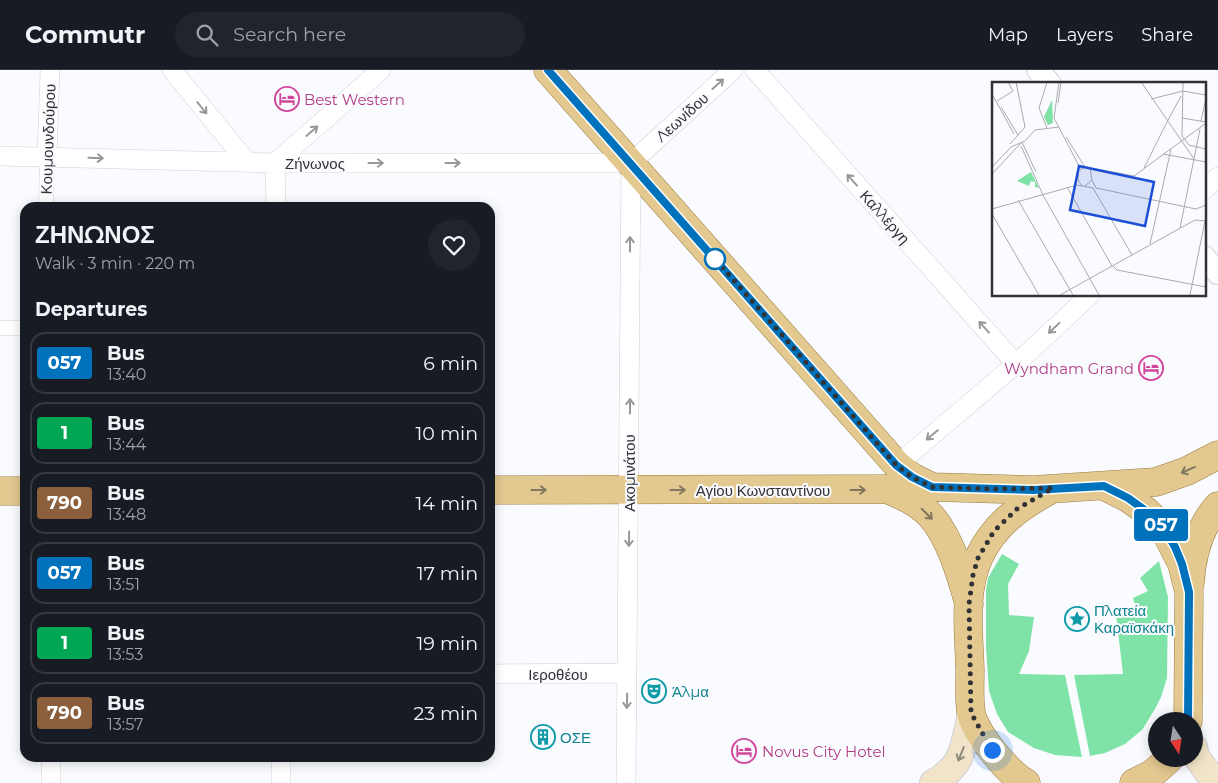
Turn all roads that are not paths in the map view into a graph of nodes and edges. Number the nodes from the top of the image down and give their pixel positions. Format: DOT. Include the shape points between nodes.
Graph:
graph roads {
  1 [pos="50,70"];
  2 [pos="172,70"];
  3 [pos="381,70"];
  4 [pos="548,70"];
  5 [pos="733,70"];
  6 [pos="755,70"];
  7 [pos="1038,70"];
  8 [pos="1048,82"];
  9 [pos="0,156"];
  10 [pos="47,156"];
  11 [pos="247,162"];
  12 [pos="275,163"];
  13 [pos="630,163"];
  14 [pos="1218,178"];
  15 [pos="1206,188"];
  16 [pos="46,202"];
  17 [pos="276,202"];
  18 [pos="1206,259"];
  19 [pos="1218,273"];
  20 [pos="1089,296"];
  21 [pos="0,328"];
  22 [pos="20,328"];
  23 [pos="1016,364"];
  24 [pos="1218,455"];
  25 [pos="896,465"];
  26 [pos="1104,486"];
  27 [pos="1053,488"];
  28 [pos="495,490"];
  29 [pos="629,490"];
  30 [pos="0,491"];
  31 [pos="20,491"];
  32 [pos="1218,506"];
  33 [pos="1189,592"];
  34 [pos="969,604"];
  35 [pos="627,673"];
  36 [pos="495,674"];
  37 [pos="1188,712"];
  38 [pos="971,713"];
  39 [pos="51,762"];
  40 [pos="281,762"];
  41 [pos="1203,766"];
  42 [pos="1159,768"];
  43 [pos="52,783"];
  44 [pos="281,783"];
  45 [pos="626,783"];
  46 [pos="933,783"];
  47 [pos="1026,783"];
  48 [pos="1134,783"];
  49 [pos="1215,783"];
  1 -- 10 [label="street, Κουμουνδούρου"];
  2 -- 11 [label="street, one-way"];
  12 -- 3 [label="street, one-way"];
  4 -- 13 [label="main road"];
  13 -- 5 [label="street, Λεωνίδου, one-way"];
  23 -- 6 [label="street, Καλλέργη, one-way"];
  7 -- 8 [label="street"];
  9 -- 10 [label="street, Ζήνωνος"];
  10 -- 11 [label="street, Ζήνωνος, one-way"];
  10 -- 16 [label="street, Κουμουνδούρου"];
  11 -- 12 [label="street, Ζήνωνος"];
  12 -- 13 [label="street, Ζήνωνος, one-way"];
  12 -- 17 [label="street"];
  13 -- 25 [label="main road"];
  29 -- 13 [label="street, Ακομινάτου, one-way"];
  14 -- 15 [label="street"];
  18 -- 19 [label="street"];
  20 -- 23 [label="street, one-way"];
  21 -- 22 [label="street"];
  23 -- 25 [label="street, one-way"];
  24 -- 26 [label="main road, one-way" via="1156,482"];
  25 -- 27 [label="main road" via="932,487"];
  26 -- 27 [label="main road"];
  26 -- 33 [label="main road" via="1128,498 1163,527 1182,564"];
  27 -- 34 [label="main road" via="1017,509 994,531 978,558"];
  28 -- 29 [label="main road, Αγίου Κωνσταντίνου, one-way"];
  29 -- 34 [label="main road, Αγίου Κωνσταντίνου, one-way" via="886,490 901,494 929,514 940,529 961,574"];
  29 -- 35 [label="street, Ακομινάτου, one-way"];
  30 -- 31 [label="main road"];
  32 -- 33 [label="main road" via="1208,517 1198,538 1191,563"];
  33 -- 37 [label="main road"];
  34 -- 38 [label="main road"];
  35 -- 36 [label="street, Ιεροθέου"];
  35 -- 45 [label="street, Ακομινάτου, one-way"];
  38 -- 46 [label="main road, one-way" via="960,758 954,767"];
  38 -- 47 [label="main road" via="1001,762"];
  39 -- 43 [label="street"];
  40 -- 44 [label="street"];
  41 -- 49 [label="main road"];
  42 -- 48 [label="main road"];
}
